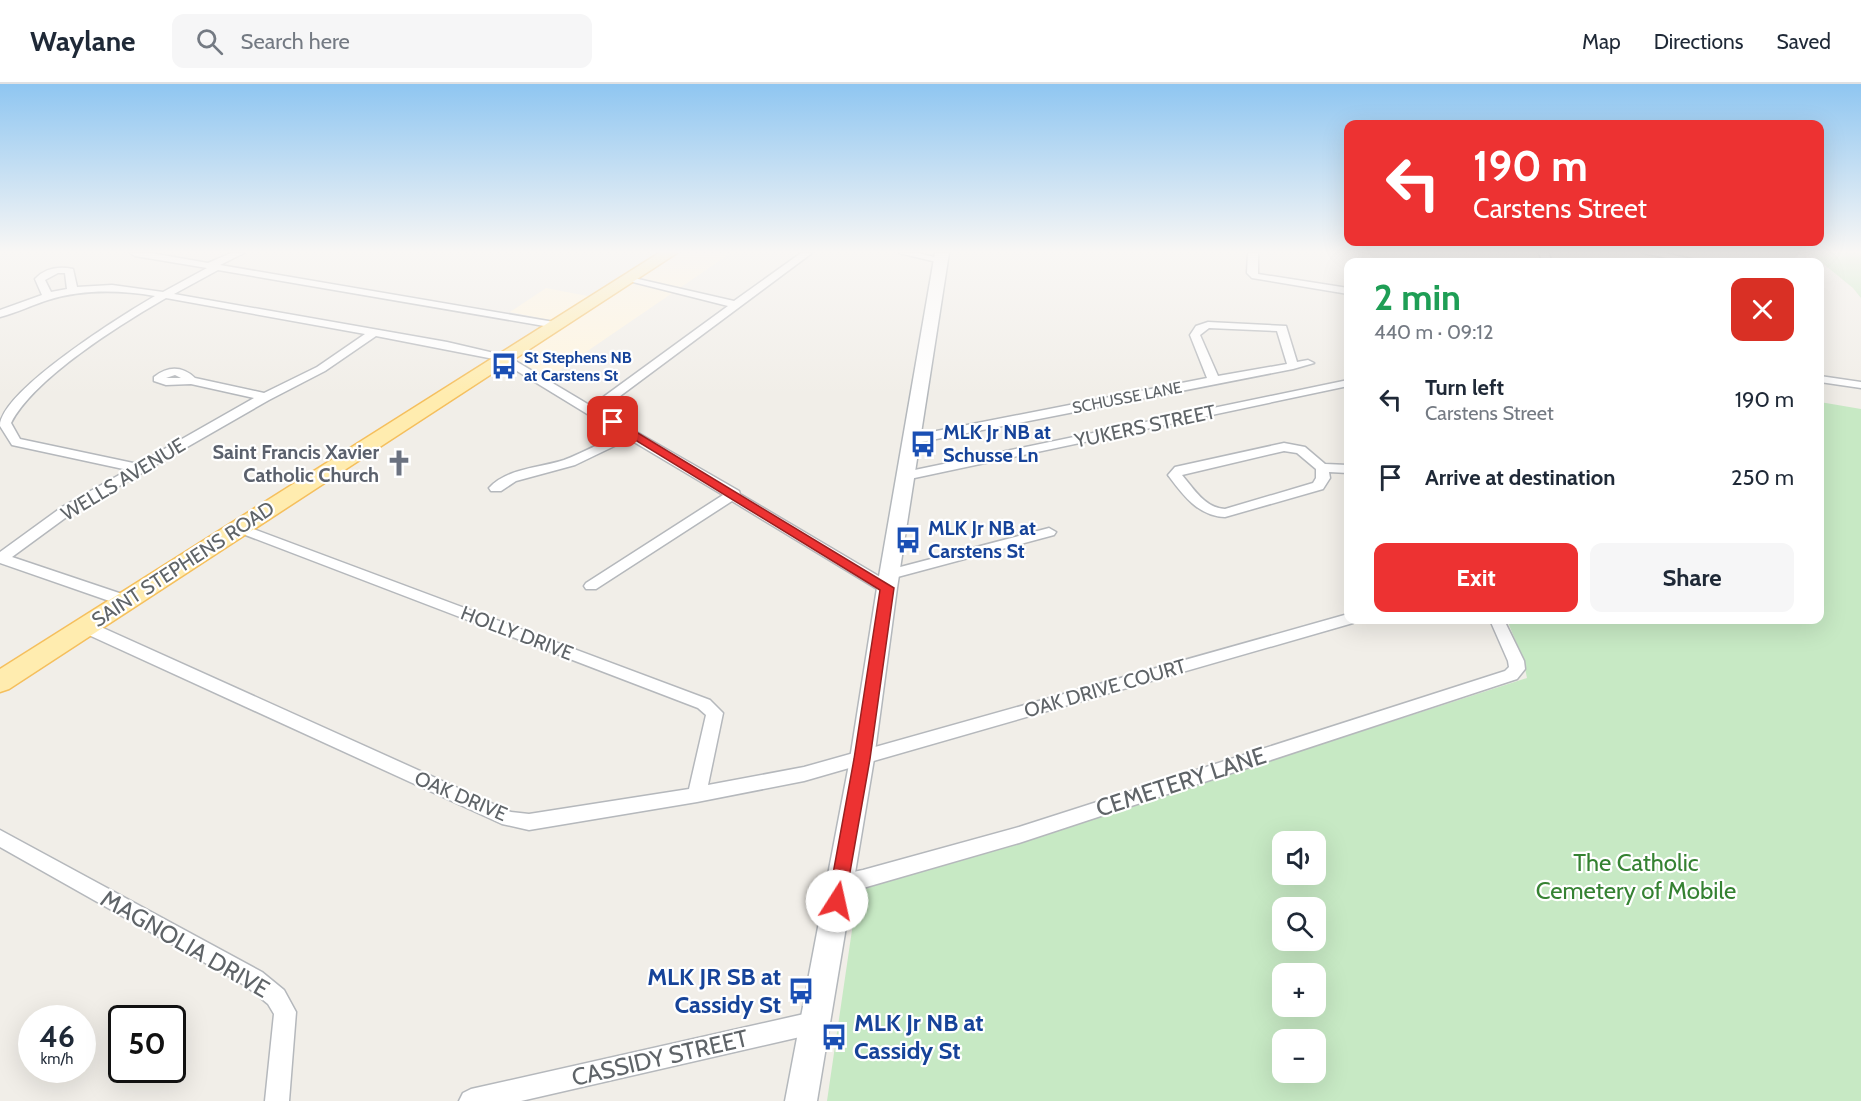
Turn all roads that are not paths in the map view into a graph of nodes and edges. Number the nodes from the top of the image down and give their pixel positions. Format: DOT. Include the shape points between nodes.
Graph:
graph roads {
  1 [pos="36,300"];
  2 [pos="151,300"];
  3 [pos="196,300"];
  4 [pos="413,300"];
  5 [pos="594,300"];
  6 [pos="718,300"];
  7 [pos="742,300"];
  8 [pos="935,300"];
  9 [pos="736,305"];
  10 [pos="0,314"];
  11 [pos="556,325"];
  12 [pos="373,333"];
  13 [pos="503,358"];
  14 [pos="1308,363"];
  15 [pos="1293,366"];
  16 [pos="1214,380"];
  17 [pos="1824,380"];
  18 [pos="191,381"];
  19 [pos="1344,384"];
  20 [pos="1861,385"];
  21 [pos="265,397"];
  22 [pos="593,410"];
  23 [pos="632,433"];
  24 [pos="911,440"];
  25 [pos="139,468"];
  26 [pos="1322,468"];
  27 [pos="1344,469"];
  28 [pos="905,476"];
  29 [pos="496,488"];
  30 [pos="734,494"];
  31 [pos="240,528"];
  32 [pos="1049,532"];
  33 [pos="0,558"];
  34 [pos="889,581"];
  35 [pos="591,586"];
  36 [pos="126,601"];
  37 [pos="1344,620"];
  38 [pos="1499,624"];
  39 [pos="86,627"];
  40 [pos="0,682"];
  41 [pos="862,759"];
  42 [pos="697,795"];
  43 [pos="0,838"];
  44 [pos="841,882"];
  45 [pos="813,1023"];
  46 [pos="277,1101"];
  47 [pos="471,1101"];
  48 [pos="801,1101"];
  1 -- 10 [label="street"];
  2 -- 25 [label="street" via="89,342 14,404 5,423 16,442"];
  3 -- 12 [label="street"];
  4 -- 11 [label="street"];
  5 -- 11 [label="main road, SAINT STEPHENS ROAD"];
  6 -- 9 [label="street"];
  7 -- 9 [label="street"];
  8 -- 24 [label="main road"];
  9 -- 22 [label="street"];
  11 -- 13 [label="main road, SAINT STEPHENS ROAD"];
  12 -- 13 [label="street"];
  12 -- 21 [label="street, WELLS AVENUE" via="321,369"];
  13 -- 22 [label="street"];
  13 -- 31 [label="main road, SAINT STEPHENS ROAD"];
  14 -- 15 [label="street, SCHUSSE LANE"];
  15 -- 16 [label="street, SCHUSSE LANE"];
  15 -- 16 [label="street" via="1282,328 1208,325 1195,335"];
  16 -- 24 [label="street, SCHUSSE LANE"];
  17 -- 20 [label="street"];
  18 -- 21 [label="street"];
  19 -- 28 [label="street, YUKERS STREET"];
  21 -- 25 [label="street, WELLS AVENUE"];
  22 -- 23 [label="street"];
  23 -- 29 [label="street" via="570,462 523,473"];
  23 -- 30 [label="street"];
  24 -- 28 [label="main road"];
  25 -- 33 [label="street, WELLS AVENUE" via="68,510"];
  26 -- 26 [label="street" via="1323,478 1318,486 1215,514 1175,475 1180,470 1284,447 1300,450"];
  26 -- 27 [label="street"];
  28 -- 34 [label="main road"];
  30 -- 34 [label="street"];
  30 -- 35 [label="street"];
  31 -- 36 [label="main road, SAINT STEPHENS ROAD"];
  31 -- 42 [label="street, HOLLY DRIVE" via="704,704 715,713"];
  32 -- 34 [label="street"];
  33 -- 36 [label="street"];
  34 -- 41 [label="main road"];
  36 -- 39 [label="main road, SAINT STEPHENS ROAD"];
  37 -- 41 [label="street, OAK DRIVE COURT"];
  38 -- 44 [label="street, CEMETERY LANE" via="1516,661 1517,669 1511,675 1019,835"];
  39 -- 40 [label="main road, SAINT STEPHENS ROAD"];
  39 -- 42 [label="street, OAK DRIVE" via="509,819 530,822"];
  41 -- 42 [label="street, OAK DRIVE"];
  41 -- 44 [label="main road"];
  43 -- 46 [label="street, MAGNOLIA DRIVE" via="254,979 276,997 285,1012"];
  44 -- 45 [label="main road"];
  45 -- 47 [label="street, CASSIDY STREET"];
  45 -- 48 [label="main road"];
}
